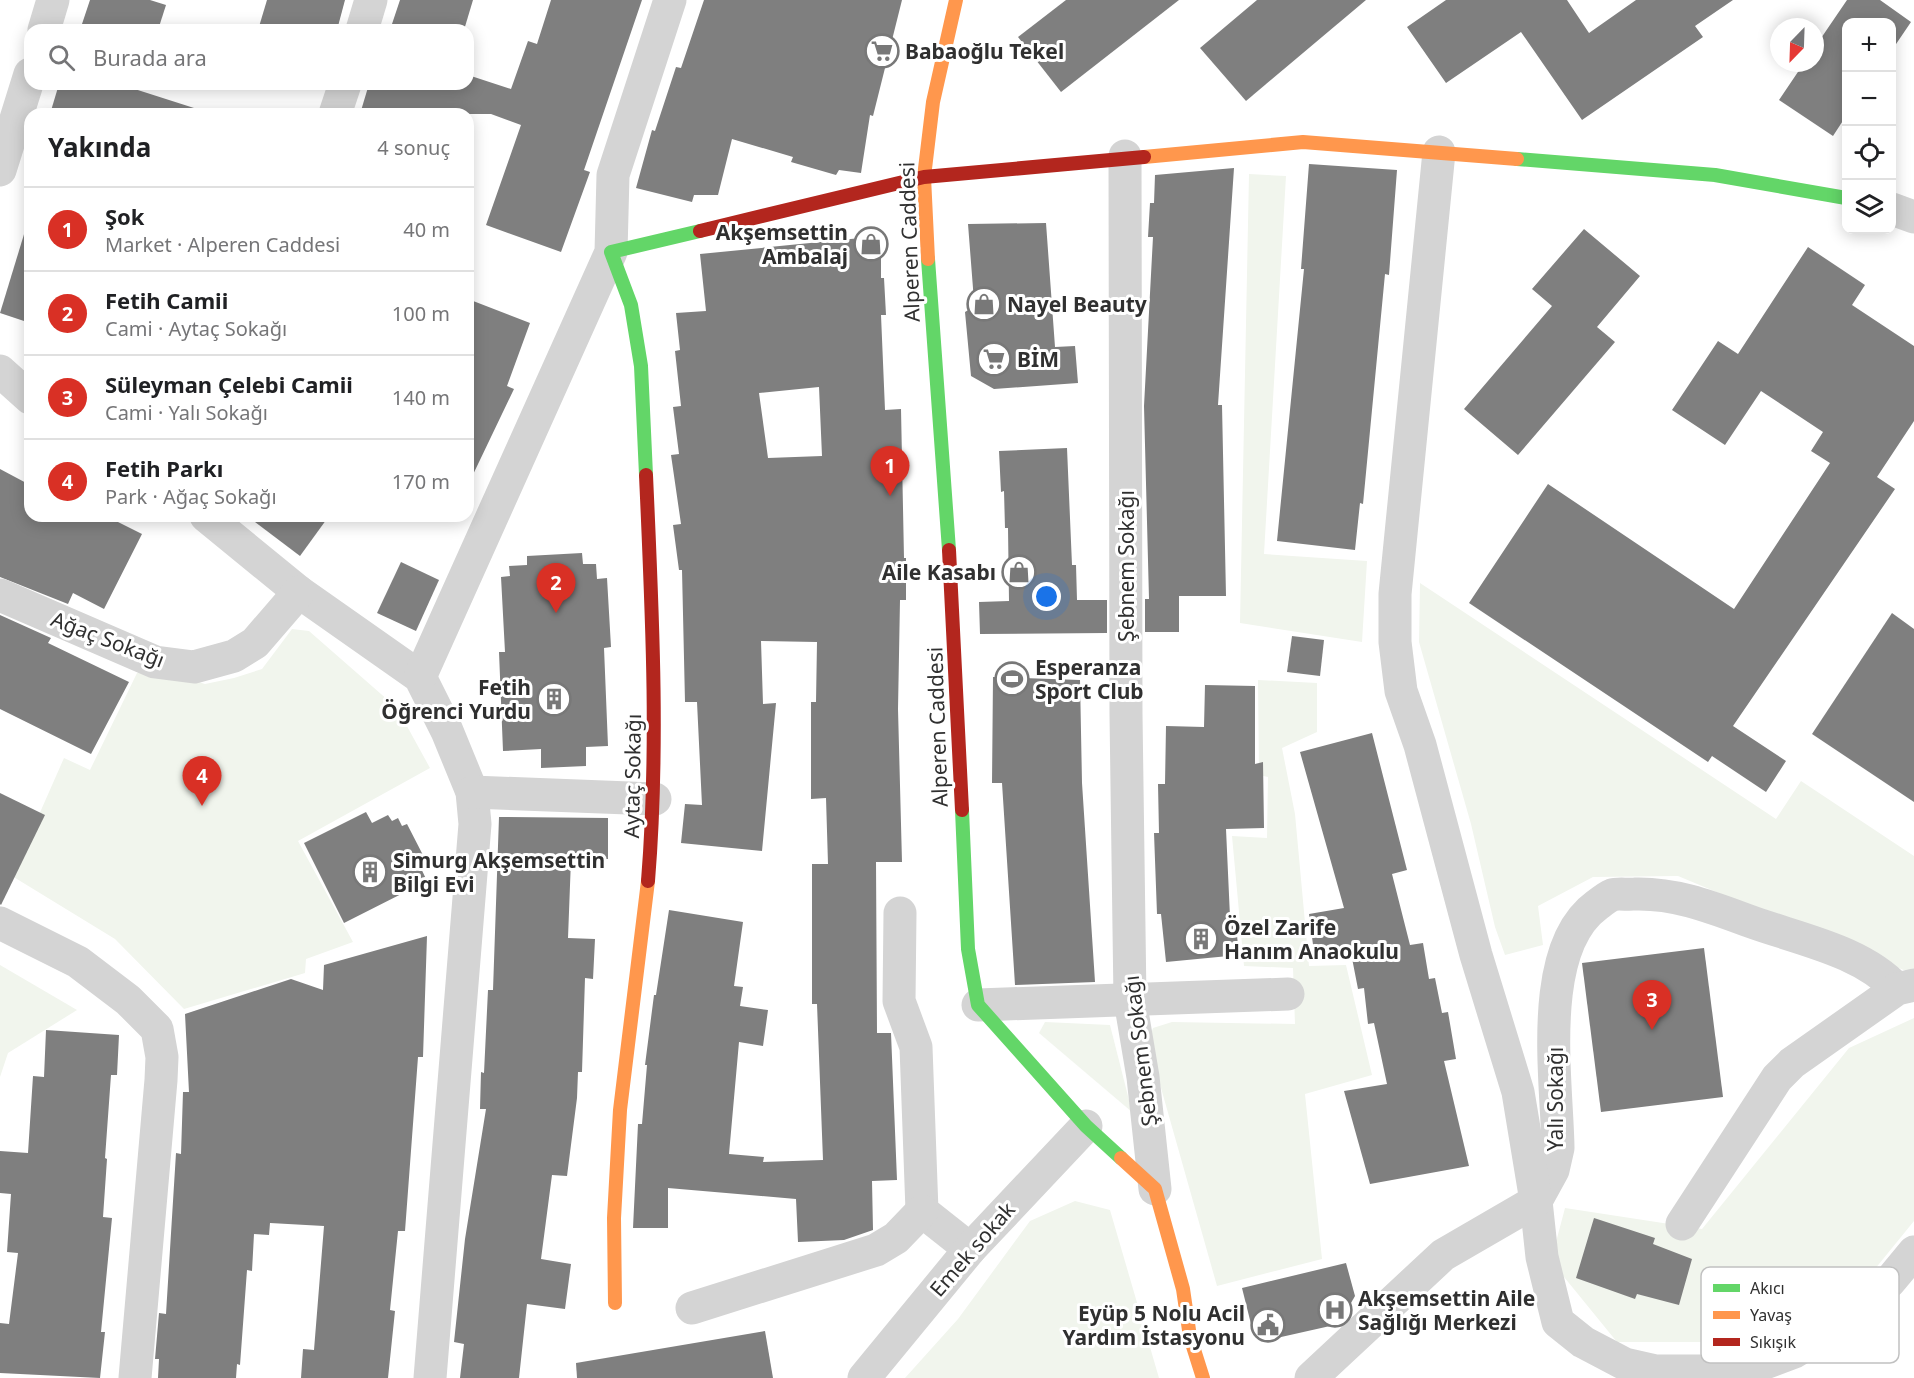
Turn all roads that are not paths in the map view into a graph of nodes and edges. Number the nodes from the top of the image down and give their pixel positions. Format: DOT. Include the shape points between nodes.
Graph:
graph roads {
  1 [pos="53,0"];
  2 [pos="371,0"];
  3 [pos="670,0"];
  4 [pos="956,0"];
  5 [pos="46,24"];
  6 [pos="364,24"];
  7 [pos="25,90"];
  8 [pos="343,90"];
  9 [pos="337,108"];
  10 [pos="1439,152"];
  11 [pos="1125,156"];
  12 [pos="0,170"];
  13 [pos="924,177"];
  14 [pos="1842,197"];
  15 [pos="1896,211"];
  16 [pos="1914,218"];
  17 [pos="611,252"];
  18 [pos="0,371"];
  19 [pos="24,393"];
  20 [pos="213,522"];
  21 [pos="299,592"];
  22 [pos="0,595"];
  23 [pos="420,678"];
  24 [pos="471,792"];
  25 [pos="656,799"];
  26 [pos="900,913"];
  27 [pos="0,923"];
  28 [pos="1905,987"];
  29 [pos="1287,994"];
  30 [pos="1130,1000"];
  31 [pos="978,1005"];
  32 [pos="1086,1126"];
  33 [pos="1155,1189"];
  34 [pos="1536,1201"];
  35 [pos="922,1211"];
  36 [pos="1682,1224"];
  37 [pos="970,1248"];
  38 [pos="1914,1252"];
  39 [pos="1899,1270"];
  40 [pos="615,1303"];
  41 [pos="692,1308"];
  42 [pos="1765,1363"];
  43 [pos="135,1378"];
  44 [pos="430,1378"];
  45 [pos="864,1378"];
  46 [pos="1203,1378"];
  47 [pos="1311,1378"];
  1 -- 5 [label="street"];
  2 -- 6 [label="street"];
  3 -- 17 [label="street" via="613,175"];
  4 -- 13 [label="street, Alperen Caddesi" via="933,102"];
  7 -- 12 [label="street"];
  8 -- 9 [label="street"];
  10 -- 11 [label="street" via="1303,141"];
  10 -- 14 [label="street" via="1715,175"];
  10 -- 34 [label="street" via="1395,594 1395,642 1401,691 1420,745 1476,955 1518,1092"];
  11 -- 13 [label="street"];
  11 -- 30 [label="street, Şebnem Sokağı"];
  13 -- 17 [label="street"];
  13 -- 31 [label="street, Alperen Caddesi" via="954,616 968,949"];
  15 -- 16 [label="street"];
  17 -- 23 [label="street"];
  17 -- 25 [label="street, Aytaç Sokağı" via="631,305 641,366"];
  18 -- 19 [label="street"];
  20 -- 21 [label="street"];
  21 -- 22 [label="street, Ağaç Sokağı" via="255,643 234,656 194,666 155,662"];
  21 -- 23 [label="street"];
  23 -- 24 [label="street" via="447,731"];
  24 -- 25 [label="street"];
  24 -- 44 [label="street" via="475,824"];
  25 -- 40 [label="street, Aytaç Sokağı" via="620,1110 614,1218"];
  26 -- 35 [label="street" via="899,1001 916,1047"];
  27 -- 43 [label="street" via="78,962 128,1000 157,1029 161,1080"];
  28 -- 34 [label="street, Yalı Sokağı" via="1855,959 1692,900 1654,894 1612,895 1576,925 1564,950 1554,1005 1558,1148 1553,1170"];
  28 -- 36 [label="street" via="1777,1078"];
  29 -- 30 [label="street"];
  30 -- 31 [label="street"];
  30 -- 33 [label="street, Şebnem Sokağı"];
  31 -- 32 [label="street"];
  32 -- 33 [label="street"];
  32 -- 37 [label="street, Emek sokak"];
  33 -- 46 [label="street"];
  34 -- 42 [label="street" via="1542,1257 1558,1322 1583,1342 1625,1364 1656,1371 1715,1371"];
  34 -- 47 [label="street" via="1443,1255"];
  35 -- 37 [label="street"];
  35 -- 41 [label="street" via="896,1238 876,1250"];
  37 -- 45 [label="street, Emek sokak"];
  38 -- 39 [label="street"];
}
